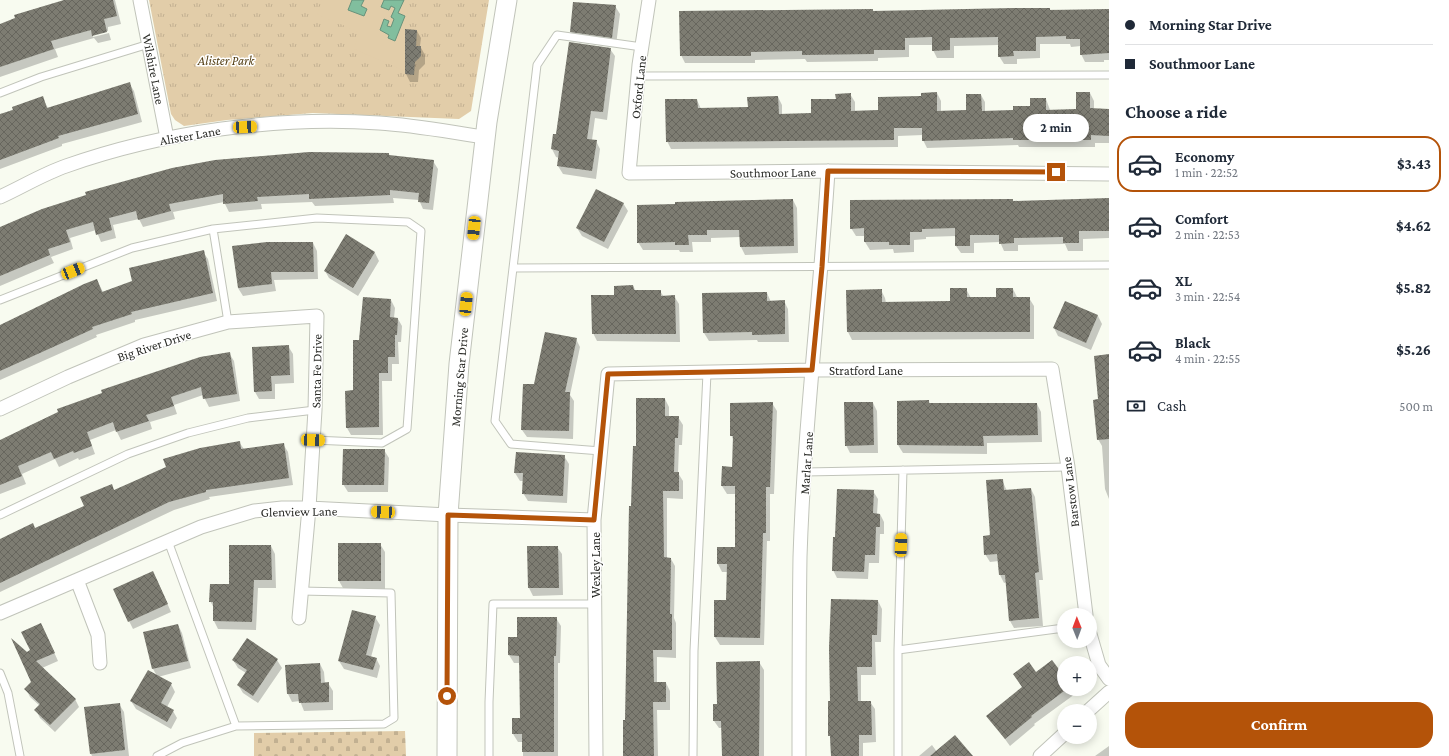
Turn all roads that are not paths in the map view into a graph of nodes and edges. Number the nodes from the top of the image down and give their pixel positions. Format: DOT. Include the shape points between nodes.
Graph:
graph roads {
  1 [pos="140,0"];
  2 [pos="507,0"];
  3 [pos="649,0"];
  4 [pos="149,44"];
  5 [pos="642,46"];
  6 [pos="1109,75"];
  7 [pos="638,76"];
  8 [pos="0,94"];
  9 [pos="485,137"];
  10 [pos="167,138"];
  11 [pos="828,171"];
  12 [pos="629,174"];
  13 [pos="1109,174"];
  14 [pos="0,197"];
  15 [pos="214,229"];
  16 [pos="1109,265"];
  17 [pos="822,267"];
  18 [pos="513,268"];
  19 [pos="0,300"];
  20 [pos="317,316"];
  21 [pos="228,322"];
  22 [pos="1052,369"];
  23 [pos="812,370"];
  24 [pos="707,373"];
  25 [pos="608,374"];
  26 [pos="0,409"];
  27 [pos="315,410"];
  28 [pos="313,440"];
  29 [pos="601,450"];
  30 [pos="1068,467"];
  31 [pos="903,470"];
  32 [pos="805,472"];
  33 [pos="309,508"];
  34 [pos="448,515"];
  35 [pos="0,516"];
  36 [pos="594,520"];
  37 [pos="168,541"];
  38 [pos="77,580"];
  39 [pos="301,590"];
  40 [pos="595,604"];
  41 [pos="1085,608"];
  42 [pos="0,613"];
  43 [pos="299,618"];
  44 [pos="1057,629"];
  45 [pos="1094,648"];
  46 [pos="898,650"];
  47 [pos="100,663"];
  48 [pos="0,673"];
  49 [pos="1109,679"];
  50 [pos="1109,692"];
  51 [pos="1096,704"];
  52 [pos="236,726"];
  53 [pos="1057,740"];
  54 [pos="20,756"];
  55 [pos="157,756"];
  56 [pos="447,756"];
  57 [pos="489,756"];
  58 [pos="596,756"];
  59 [pos="693,756"];
  60 [pos="799,756"];
  61 [pos="898,756"];
  62 [pos="1040,756"];
  1 -- 4 [label="street, Wilshire Lane"];
  2 -- 9 [label="street, Morning Star Drive"];
  3 -- 5 [label="street, Oxford Lane"];
  4 -- 8 [label="lane" via="41,77"];
  4 -- 10 [label="street, Wilshire Lane"];
  5 -- 7 [label="street, Oxford Lane"];
  5 -- 18 [label="lane" via="557,35 537,65"];
  6 -- 7 [label="lane"];
  7 -- 12 [label="street, Oxford Lane"];
  9 -- 10 [label="street, Alister Lane" via="380,123 313,123 245,127"];
  9 -- 34 [label="street, Morning Star Drive" via="458,364"];
  10 -- 14 [label="street, Alister Lane" via="65,166"];
  11 -- 12 [label="street, Southmoor Lane"];
  11 -- 13 [label="street, Southmoor Lane"];
  11 -- 17 [label="street, Marlar Lane"];
  15 -- 19 [label="lane" via="132,248"];
  15 -- 21 [label="lane"];
  15 -- 28 [label="lane" via="317,218 408,222 421,231 407,429 382,443"];
  16 -- 17 [label="lane"];
  17 -- 18 [label="lane"];
  17 -- 23 [label="street, Marlar Lane"];
  18 -- 29 [label="lane" via="495,421 511,444"];
  20 -- 21 [label="street, Big River Drive"];
  20 -- 27 [label="street, Santa Fe Drive"];
  21 -- 26 [label="street, Big River Drive" via="144,345"];
  22 -- 23 [label="street, Stratford Lane"];
  22 -- 30 [label="street, Barstow Lane"];
  23 -- 24 [label="street, Stratford Lane"];
  23 -- 32 [label="street, Marlar Lane"];
  24 -- 25 [label="street, Stratford Lane"];
  24 -- 59 [label="lane" via="694,650"];
  25 -- 29 [label="street, Wexley Lane"];
  27 -- 28 [label="street, Santa Fe Drive"];
  27 -- 35 [label="lane" via="248,418 188,433 128,454"];
  28 -- 33 [label="street, Santa Fe Drive"];
  29 -- 36 [label="street, Wexley Lane"];
  30 -- 31 [label="lane"];
  30 -- 41 [label="street, Barstow Lane"];
  31 -- 32 [label="lane"];
  31 -- 46 [label="lane"];
  32 -- 60 [label="street, Marlar Lane" via="800,556"];
  33 -- 34 [label="street, Glenview Lane"];
  33 -- 37 [label="street, Glenview Lane" via="254,511 201,527"];
  33 -- 39 [label="street, Santa Fe Drive"];
  34 -- 36 [label="street, Glenview Lane"];
  34 -- 56 [label="street, Morning Star Drive"];
  36 -- 40 [label="street, Wexley Lane"];
  37 -- 38 [label="street, Glenview Lane"];
  37 -- 52 [label="lane"];
  38 -- 42 [label="street, Glenview Lane"];
  38 -- 47 [label="street" via="98,635"];
  39 -- 43 [label="street, Santa Fe Drive"];
  39 -- 52 [label="lane" via="391,593 394,718 384,724"];
  40 -- 57 [label="lane" via="493,604"];
  40 -- 58 [label="street, Wexley Lane"];
  44 -- 46 [label="lane"];
  45 -- 49 [label="street" via="1099,665"];
  46 -- 61 [label="lane"];
  48 -- 54 [label="lane" via="8,692"];
  50 -- 51 [label="street"];
  52 -- 55 [label="lane" via="182,743"];
  53 -- 62 [label="street"];
}
